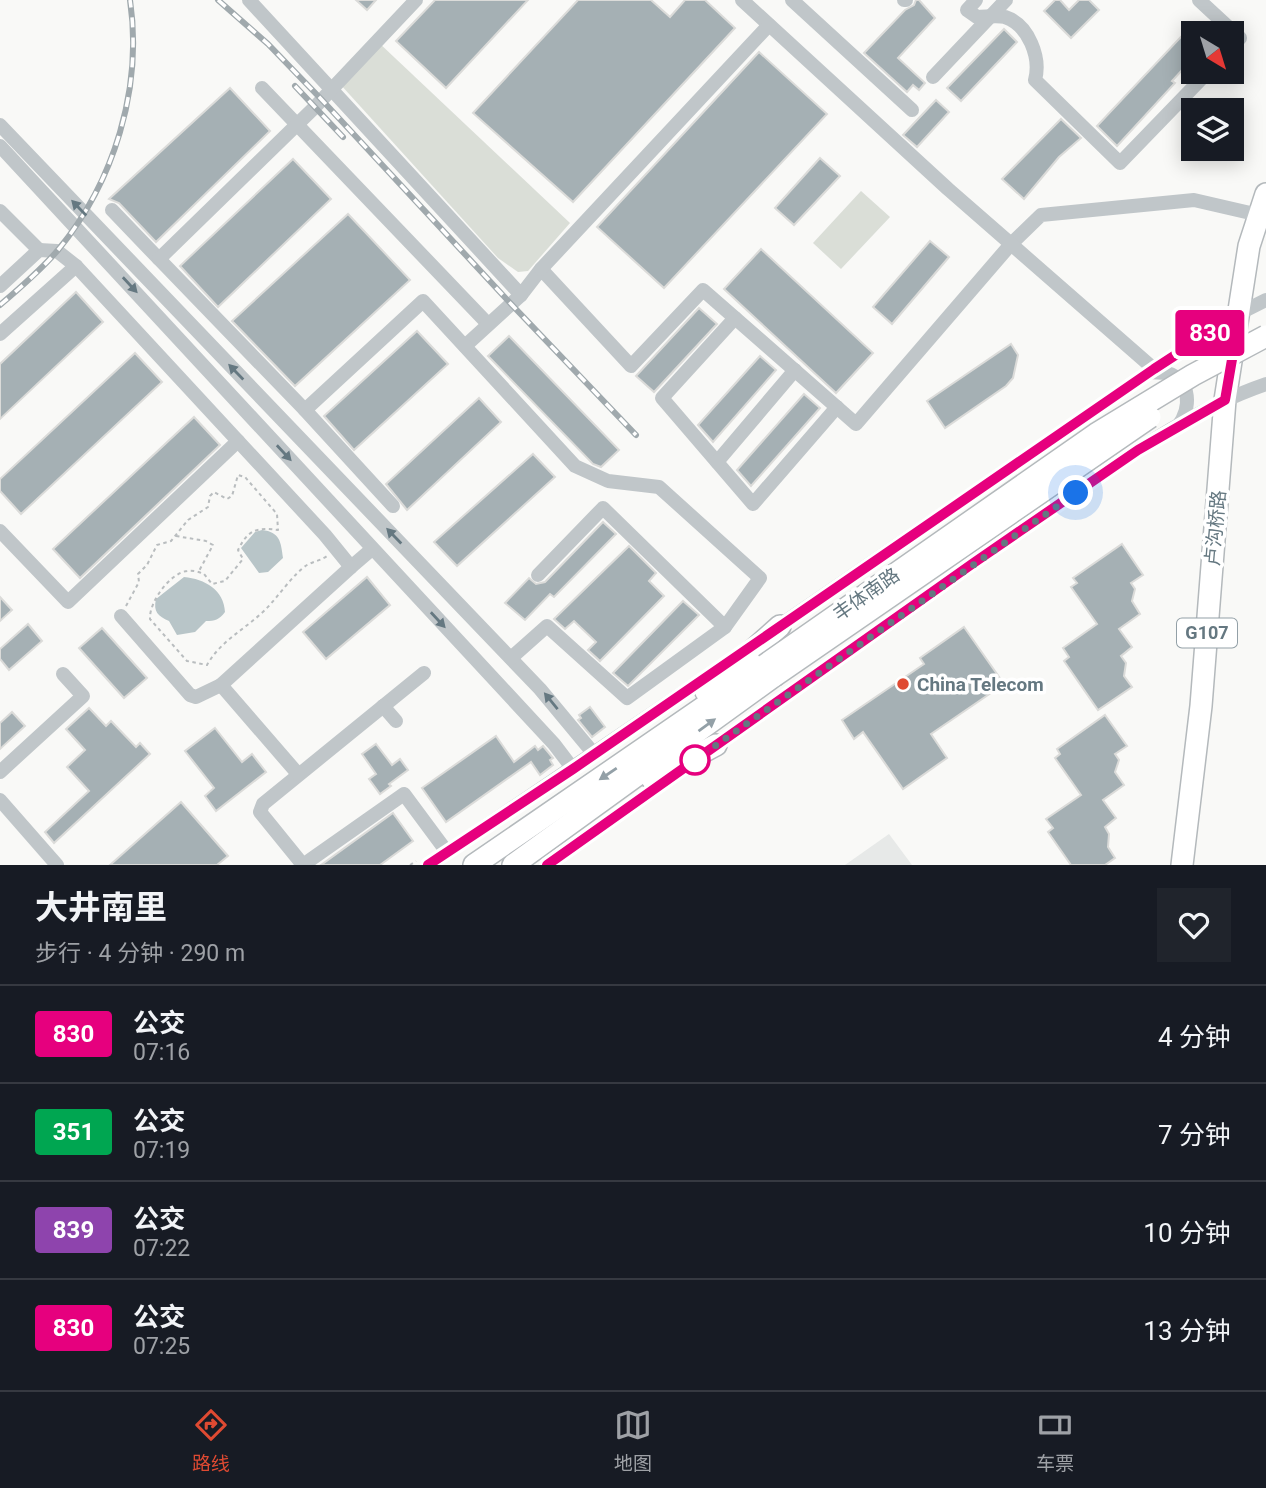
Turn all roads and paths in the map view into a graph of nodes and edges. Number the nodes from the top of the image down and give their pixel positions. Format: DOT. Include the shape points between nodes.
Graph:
graph roads {
  1 [pos="249,0"];
  2 [pos="416,0"];
  3 [pos="742,0"];
  4 [pos="792,0"];
  5 [pos="976,0"];
  6 [pos="1006,0"];
  7 [pos="1199,0"];
  8 [pos="990,17"];
  9 [pos="1222,21"];
  10 [pos="769,24"];
  11 [pos="933,77"];
  12 [pos="1197,84"];
  13 [pos="262,88"];
  14 [pos="331,89"];
  15 [pos="912,110"];
  16 [pos="0,125"];
  17 [pos="297,125"];
  18 [pos="0,146"];
  19 [pos="1266,194"];
  20 [pos="112,210"];
  21 [pos="0,211"];
  22 [pos="1259,215"];
  23 [pos="1011,244"];
  24 [pos="39,250"];
  25 [pos="159,259"];
  26 [pos="76,266"];
  27 [pos="541,270"];
  28 [pos="0,286"];
  29 [pos="521,295"];
  30 [pos="1266,300"];
  31 [pos="1240,313"];
  32 [pos="735,318"];
  33 [pos="488,324"];
  34 [pos="0,334"];
  35 [pos="1266,336"];
  36 [pos="465,346"];
  37 [pos="1266,352"];
  38 [pos="795,370"];
  39 [pos="1151,371"];
  40 [pos="1266,384"];
  41 [pos="1225,400"];
  42 [pos="837,407"];
  43 [pos="305,410"];
  44 [pos="1177,426"];
  45 [pos="238,441"];
  46 [pos="717,462"];
  47 [pos="393,506"];
  48 [pos="0,531"];
  49 [pos="175,536"];
  50 [pos="335,548"];
  51 [pos="372,549"];
  52 [pos="351,567"];
  53 [pos="198,572"];
  54 [pos="538,575"];
  55 [pos="121,616"];
  56 [pos="780,626"];
  57 [pos="725,627"];
  58 [pos="511,658"];
  59 [pos="770,671"];
  60 [pos="424,673"];
  61 [pos="63,674"];
  62 [pos="221,685"];
  63 [pos="383,706"];
  64 [pos="396,721"];
  65 [pos="716,745"];
  66 [pos="594,754"];
  67 [pos="636,755"];
  68 [pos="573,769"];
  69 [pos="0,772"];
  70 [pos="298,775"];
  71 [pos="0,800"];
  72 [pos="588,812"];
  73 [pos="447,852"];
  74 [pos="57,865"];
  75 [pos="428,865"];
  76 [pos="474,865"];
  77 [pos="513,865"];
  78 [pos="547,865"];
  79 [pos="1182,865"];
  1 -- 14 [label="street"];
  2 -- 14 [label="street"];
  3 -- 10 [label="street"];
  4 -- 15 [label="street"];
  5 -- 8 [label="street" via="967,10 977,17"];
  6 -- 8 [label="street"];
  7 -- 9 [label="street"];
  8 -- 11 [label="street"];
  8 -- 12 [label="street" via="1002,16 1023,30 1037,57 1035,80 1121,163"];
  10 -- 23 [label="street"];
  10 -- 27 [label="street"];
  13 -- 17 [label="street"];
  14 -- 17 [label="street"];
  14 -- 29 [label="street"];
  58 -- 16 [label="street, one-way"];
  17 -- 25 [label="street"];
  17 -- 33 [label="street"];
  18 -- 51 [label="street, one-way"];
  19 -- 22 [label="highway, 卢沟桥路 / G107"];
  20 -- 25 [label="street"];
  21 -- 24 [label="street"];
  22 -- 23 [label="street" via="1194,200 1041,215"];
  22 -- 31 [label="highway, 卢沟桥路 / G107" via="1249,246"];
  23 -- 39 [label="street"];
  23 -- 42 [label="street" via="856,424"];
  24 -- 26 [label="street" via="57,251"];
  24 -- 28 [label="street"];
  25 -- 43 [label="street"];
  26 -- 34 [label="street"];
  26 -- 45 [label="street"];
  27 -- 29 [label="street"];
  27 -- 32 [label="street" via="631,366 704,290"];
  29 -- 33 [label="street"];
  30 -- 31 [label="street, 丰体南路"];
  31 -- 39 [label="street, 丰体南路"];
  31 -- 41 [label="highway, 卢沟桥路 / G107"];
  32 -- 38 [label="street"];
  32 -- 46 [label="street" via="662,398"];
  33 -- 36 [label="street"];
  35 -- 59 [label="highway, 丰体南路, bridge" via="1096,433"];
  36 -- 43 [label="street" via="423,301"];
  36 -- 57 [label="street" via="575,466 608,481 659,487 760,578"];
  37 -- 59 [label="highway, 丰体南路, bridge" via="1162,409"];
  38 -- 42 [label="street"];
  38 -- 46 [label="street"];
  39 -- 44 [label="street" via="1167,373 1185,389 1188,408"];
  39 -- 56 [label="street, 丰体南路"];
  40 -- 41 [label="street, 丰体南路"];
  41 -- 44 [label="street, 丰体南路"];
  41 -- 79 [label="highway, 卢沟桥路 / G107" via="1201,706"];
  42 -- 46 [label="street" via="753,504"];
  43 -- 47 [label="street"];
  44 -- 65 [label="street, 丰体南路"];
  45 -- 48 [label="street" via="68,603"];
  45 -- 50 [label="street"];
  49 -- 53 [label="path" via="213,545"];
  49 -- 53 [label="path" via="208,507 214,492 227,499 232,496 238,475 245,477 277,514 278,530 256,528 245,535 239,550 243,559 225,581 212,584"];
  49 -- 55 [label="path" via="157,545 138,574 139,583"];
  50 -- 52 [label="street"];
  50 -- 53 [label="path" via="321,561 307,565 267,608 214,652 207,665 187,661 150,619 153,599 179,574"];
  51 -- 52 [label="street"];
  51 -- 68 [label="street, one-way"];
  52 -- 62 [label="street"];
  54 -- 57 [label="street" via="603,508"];
  55 -- 62 [label="street" via="190,695 196,697"];
  56 -- 66 [label="street, 丰体南路"];
  56 -- 67 [label="highway"];
  57 -- 58 [label="street" via="627,698 547,626"];
  66 -- 58 [label="street, one-way"];
  59 -- 67 [label="highway, 丰体南路"];
  72 -- 59 [label="highway, 丰体南路, one-way"];
  60 -- 63 [label="street"];
  61 -- 69 [label="street" via="83,696"];
  62 -- 70 [label="street"];
  63 -- 64 [label="street"];
  63 -- 70 [label="street"];
  65 -- 72 [label="highway"];
  65 -- 78 [label="street, 丰体南路"];
  66 -- 68 [label="street, 丰体南路"];
  67 -- 76 [label="highway, 丰体南路, one-way"];
  68 -- 73 [label="street, 丰体南路"];
  70 -- 73 [label="street" via="262,803 260,812 303,865 404,794"];
  71 -- 74 [label="street"];
  72 -- 77 [label="highway, 丰体南路"];
  73 -- 75 [label="street, 丰体南路"];
}
